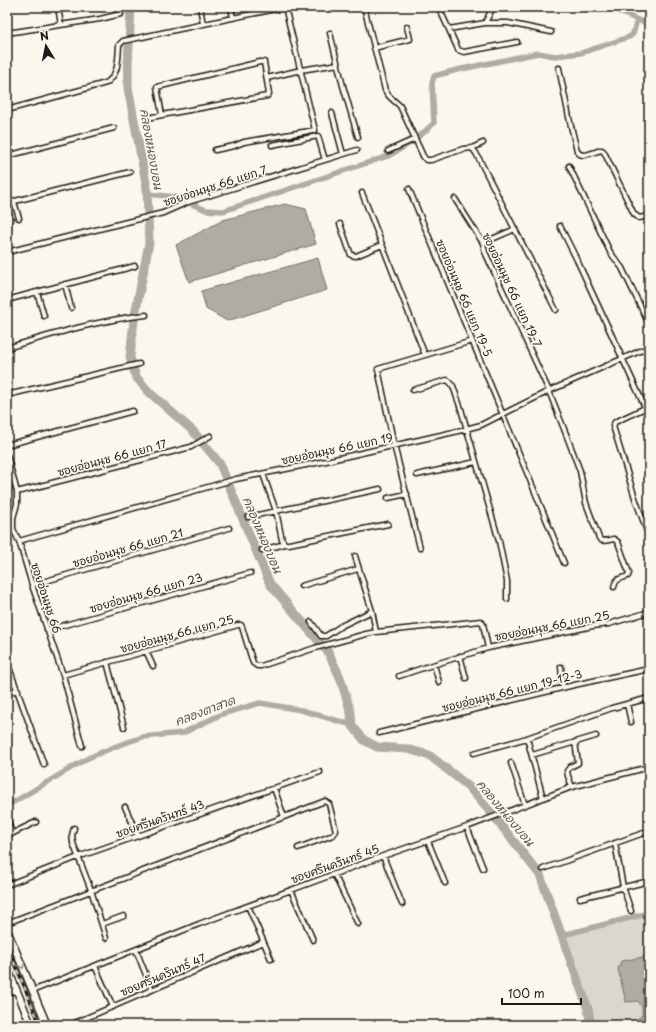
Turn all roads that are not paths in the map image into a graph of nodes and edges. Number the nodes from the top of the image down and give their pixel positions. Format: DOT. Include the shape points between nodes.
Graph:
graph roads {
  1 [pos="58,7"];
  2 [pos="200,7"];
  3 [pos="231,7"];
  4 [pos="285,7"];
  5 [pos="364,7"];
  6 [pos="440,7"];
  7 [pos="493,7"];
  8 [pos="121,14"];
  9 [pos="233,18"];
  10 [pos="485,23"];
  11 [pos="203,24"];
  12 [pos="61,25"];
  13 [pos="407,27"];
  14 [pos="449,28"];
  15 [pos="551,32"];
  16 [pos="7,33"];
  17 [pos="330,33"];
  18 [pos="517,42"];
  19 [pos="374,48"];
  20 [pos="338,64"];
  21 [pos="559,68"];
  22 [pos="301,70"];
  23 [pos="267,78"];
  24 [pos="7,110"];
  25 [pos="332,113"];
  26 [pos="162,114"];
  27 [pos="148,118"];
  28 [pos="114,128"];
  29 [pos="358,137"];
  30 [pos="415,138"];
  31 [pos="483,143"];
  32 [pos="272,145"];
  33 [pos="472,148"];
  34 [pos="215,150"];
  35 [pos="357,150"];
  36 [pos="388,151"];
  37 [pos="343,154"];
  38 [pos="7,156"];
  39 [pos="325,160"];
  40 [pos="569,166"];
  41 [pos="130,172"];
  42 [pos="409,189"];
  43 [pos="362,193"];
  44 [pos="455,198"];
  45 [pos="14,202"];
  46 [pos="7,203"];
  47 [pos="7,209"];
  48 [pos="649,216"];
  49 [pos="19,218"];
  50 [pos="11,220"];
  51 [pos="340,224"];
  52 [pos="560,226"];
  53 [pos="515,229"];
  54 [pos="483,243"];
  55 [pos="382,245"];
  56 [pos="7,252"];
  57 [pos="135,266"];
  58 [pos="65,284"];
  59 [pos="37,292"];
  60 [pos="7,300"];
  61 [pos="71,308"];
  62 [pos="556,310"];
  63 [pos="146,315"];
  64 [pos="44,316"];
  65 [pos="649,324"];
  66 [pos="472,341"];
  67 [pos="649,347"];
  68 [pos="7,348"];
  69 [pos="425,355"];
  70 [pos="623,358"];
  71 [pos="139,364"];
  72 [pos="413,390"];
  73 [pos="548,391"];
  74 [pos="7,395"];
  75 [pos="645,408"];
  76 [pos="133,411"];
  77 [pos="502,413"];
  78 [pos="649,416"];
  79 [pos="466,428"];
  80 [pos="210,436"];
  81 [pos="7,445"];
  82 [pos="394,445"];
  83 [pos="7,455"];
  84 [pos="476,462"];
  85 [pos="264,474"];
  86 [pos="417,475"];
  87 [pos="380,489"];
  88 [pos="17,492"];
  89 [pos="406,494"];
  90 [pos="388,498"];
  91 [pos="276,511"];
  92 [pos="248,517"];
  93 [pos="388,524"];
  94 [pos="229,528"];
  95 [pos="649,536"];
  96 [pos="19,541"];
  97 [pos="285,544"];
  98 [pos="420,548"];
  99 [pos="262,550"];
  100 [pos="355,556"];
  101 [pos="564,563"];
  102 [pos="358,569"];
  103 [pos="250,573"];
  104 [pos="32,585"];
  105 [pos="302,586"];
  106 [pos="614,587"];
  107 [pos="507,599"];
  108 [pos="372,611"];
  109 [pos="649,612"];
  110 [pos="311,622"];
  111 [pos="47,630"];
  112 [pos="376,632"];
  113 [pos="488,648"];
  114 [pos="146,651"];
  115 [pos="460,656"];
  116 [pos="7,662"];
  117 [pos="107,662"];
  118 [pos="434,664"];
  119 [pos="153,666"];
  120 [pos="561,667"];
  121 [pos="649,669"];
  122 [pos="63,675"];
  123 [pos="399,676"];
  124 [pos="466,678"];
  125 [pos="439,682"];
  126 [pos="563,688"];
  127 [pos="18,690"];
  128 [pos="7,693"];
  129 [pos="649,698"];
  130 [pos="627,704"];
  131 [pos="631,722"];
  132 [pos="124,727"];
  133 [pos="379,733"];
  134 [pos="596,736"];
  135 [pos="527,738"];
  136 [pos="575,742"];
  137 [pos="82,746"];
  138 [pos="474,754"];
  139 [pos="532,755"];
  140 [pos="511,763"];
  141 [pos="44,765"];
  142 [pos="649,767"];
  143 [pos="320,772"];
  144 [pos="274,788"];
  145 [pos="572,788"];
  146 [pos="543,798"];
  147 [pos="525,805"];
  148 [pos="125,807"];
  149 [pos="7,817"];
  150 [pos="284,817"];
  151 [pos="36,822"];
  152 [pos="467,827"];
  153 [pos="74,828"];
  154 [pos="649,830"];
  155 [pos="12,834"];
  156 [pos="7,836"];
  157 [pos="138,836"];
  158 [pos="428,841"];
  159 [pos="615,844"];
  160 [pos="298,848"];
  161 [pos="383,856"];
  162 [pos="78,857"];
  163 [pos="483,868"];
  164 [pos="543,870"];
  165 [pos="334,874"];
  166 [pos="649,881"];
  167 [pos="445,883"];
  168 [pos="7,885"];
  169 [pos="623,887"];
  170 [pos="91,890"];
  171 [pos="290,890"];
  172 [pos="580,898"];
  173 [pos="402,904"];
  174 [pos="248,906"];
  175 [pos="632,911"];
  176 [pos="124,916"];
  177 [pos="7,923"];
  178 [pos="102,924"];
  179 [pos="358,924"];
  180 [pos="7,930"];
  181 [pos="106,938"];
  182 [pos="313,940"];
  183 [pos="263,942"];
  184 [pos="136,950"];
  185 [pos="271,959"];
  186 [pos="95,966"];
  187 [pos="7,967"];
  188 [pos="16,990"];
  189 [pos="152,990"];
  190 [pos="32,991"];
  191 [pos="7,993"];
  192 [pos="113,1007"];
  193 [pos="31,1025"];
  194 [pos="47,1025"];
  195 [pos="70,1025"];
  1 -- 12 [label="street"];
  2 -- 11 [label="street"];
  3 -- 9 [label="street"];
  4 -- 9 [label="street"];
  4 -- 22 [label="street"];
  5 -- 19 [label="street"];
  6 -- 14 [label="street"];
  7 -- 10 [label="street"];
  8 -- 12 [label="street"];
  9 -- 11 [label="street"];
  10 -- 14 [label="street"];
  10 -- 15 [label="street" via="508,23"];
  11 -- 24 [label="street" via="123,41 119,45 115,74 106,83"];
  12 -- 16 [label="street"];
  13 -- 19 [label="street" via="410,39"];
  14 -- 18 [label="street" via="458,50 464,52"];
  17 -- 20 [label="street"];
  19 -- 30 [label="street" via="387,94 400,106"];
  20 -- 22 [label="street"];
  20 -- 29 [label="street"];
  21 -- 48 [label="street" via="577,151 581,156 602,150 634,214 640,218"];
  22 -- 23 [label="street"];
  22 -- 34 [label="street" via="315,130 244,142"];
  23 -- 26 [label="street" via="268,96"];
  23 -- 26 [label="street" via="264,62 260,62 157,87"];
  25 -- 37 [label="street"];
  26 -- 27 [label="street"];
  28 -- 38 [label="street"];
  30 -- 33 [label="street" via="426,160"];
  30 -- 36 [label="street"];
  31 -- 33 [label="street"];
  32 -- 39 [label="street" via="318,136"];
  33 -- 53 [label="street"];
  35 -- 37 [label="street, ซอยอ่อนนุช 66 แยก 7"];
  37 -- 39 [label="street, ซอยอ่อนนุช 66 แยก 7"];
  39 -- 56 [label="street, ซอยอ่อนนุช 66 แยก 7" via="188,202 163,213"];
  40 -- 65 [label="street" via="610,252 622,268"];
  41 -- 45 [label="street"];
  42 -- 66 [label="street, ซอยอ่อนนุช 66 แยก 19-5"];
  43 -- 55 [label="street"];
  44 -- 54 [label="street, ซอยอ่อนนุช 66 แยก 19-7"];
  45 -- 46 [label="street"];
  45 -- 49 [label="street"];
  47 -- 50 [label="street"];
  51 -- 55 [label="street" via="351,255 356,256"];
  52 -- 70 [label="street"];
  53 -- 54 [label="street"];
  53 -- 62 [label="street"];
  54 -- 73 [label="street, ซอยอ่อนนุช 66 แยก 19-7"];
  55 -- 69 [label="street"];
  57 -- 58 [label="street"];
  58 -- 59 [label="street"];
  58 -- 61 [label="street"];
  59 -- 60 [label="street"];
  59 -- 64 [label="street"];
  63 -- 68 [label="street" via="77,328"];
  66 -- 69 [label="street"];
  66 -- 77 [label="street, ซอยอ่อนนุช 66 แยก 19-5"];
  67 -- 70 [label="street, ซอยอ่อนนุช 66 แยก 19"];
  69 -- 82 [label="street" via="378,368"];
  70 -- 73 [label="street, ซอยอ่อนนุช 66 แยก 19"];
  70 -- 75 [label="street"];
  71 -- 74 [label="street"];
  72 -- 79 [label="street" via="447,380 450,382"];
  73 -- 77 [label="street, ซอยอ่อนนุช 66 แยก 19"];
  73 -- 106 [label="street, ซอยอ่อนนุช 66 แยก 19-7" via="580,471 586,503 599,538 604,541 614,539 618,542 629,573 628,576 617,580"];
  75 -- 78 [label="street"];
  75 -- 95 [label="street" via="615,422 613,426"];
  76 -- 81 [label="street"];
  77 -- 79 [label="street, ซอยอ่อนนุช 66 แยก 19" via="480,425"];
  77 -- 101 [label="street, ซอยอ่อนนุช 66 แยก 19-5"];
  79 -- 82 [label="street, ซอยอ่อนนุช 66 แยก 19"];
  79 -- 84 [label="street"];
  80 -- 88 [label="street, ซอยอ่อนนุช 66 แยก 17" via="191,447"];
  82 -- 85 [label="street, ซอยอ่อนนุช 66 แยก 19"];
  82 -- 89 [label="street"];
  83 -- 88 [label="street, ซอยอ่อนนุช 66"];
  84 -- 86 [label="street"];
  84 -- 107 [label="street" via="508,581"];
  85 -- 91 [label="street"];
  85 -- 96 [label="street, ซอยอ่อนนุช 66 แยก 19" via="236,479"];
  87 -- 91 [label="street"];
  88 -- 96 [label="street, ซอยอ่อนนุช 66" via="18,504 13,518 13,529"];
  89 -- 90 [label="street"];
  89 -- 98 [label="street"];
  91 -- 92 [label="street"];
  91 -- 97 [label="street"];
  93 -- 97 [label="street"];
  94 -- 104 [label="street, ซอยอ่อนนุช 66 แยก 21"];
  96 -- 104 [label="street, ซอยอ่อนนุช 66"];
  97 -- 99 [label="street"];
  100 -- 102 [label="street"];
  102 -- 105 [label="street"];
  102 -- 108 [label="street"];
  103 -- 111 [label="street, ซอยอ่อนนุช 66 แยก 23"];
  104 -- 111 [label="street, ซอยอ่อนนุช 66"];
  108 -- 110 [label="street" via="326,636 320,636"];
  108 -- 112 [label="street"];
  109 -- 113 [label="street, ซอยอ่อนนุช 66 แยก 25" via="609,624"];
  111 -- 122 [label="street, ซอยอ่อนนุช 66"];
  112 -- 113 [label="street, ซอยอ่อนนุช 66 แยก 25" via="481,621"];
  112 -- 114 [label="street, ซอยอ่อนนุช 66 แยก 25" via="261,666 253,663 241,625"];
  113 -- 115 [label="street"];
  114 -- 117 [label="street, ซอยอ่อนนุช 66 แยก 25"];
  114 -- 119 [label="street"];
  115 -- 118 [label="street"];
  115 -- 124 [label="street"];
  116 -- 127 [label="street"];
  117 -- 122 [label="street, ซอยอ่อนนุช 66 แยก 25"];
  117 -- 132 [label="street"];
  118 -- 123 [label="street"];
  118 -- 125 [label="street"];
  120 -- 126 [label="street"];
  121 -- 126 [label="street, ซอยอ่อนนุช 66 แยก 19-12-3"];
  122 -- 137 [label="street, ซอยอ่อนนุช 66"];
  126 -- 133 [label="street, ซอยอ่อนนุช 66 แยก 19-12-3"];
  127 -- 128 [label="street"];
  127 -- 141 [label="street"];
  129 -- 130 [label="street"];
  130 -- 131 [label="street"];
  130 -- 135 [label="street"];
  134 -- 136 [label="street"];
  135 -- 138 [label="street"];
  135 -- 139 [label="street"];
  136 -- 139 [label="street"];
  136 -- 145 [label="street" via="578,763 567,771"];
  139 -- 146 [label="street"];
  140 -- 147 [label="street"];
  142 -- 145 [label="street, ซอยศรีนครินทร์ 45"];
  143 -- 144 [label="street, ซอยศรีนครินทร์ 43"];
  144 -- 150 [label="street"];
  144 -- 157 [label="street, ซอยศรีนครินทร์ 43"];
  145 -- 146 [label="street, ซอยศรีนครินทร์ 45"];
  146 -- 147 [label="street, ซอยศรีนครินทร์ 45"];
  147 -- 152 [label="street, ซอยศรีนครินทร์ 45"];
  148 -- 157 [label="street"];
  149 -- 155 [label="street"];
  150 -- 160 [label="street" via="325,801 328,804 335,834"];
  150 -- 170 [label="street"];
  151 -- 155 [label="street"];
  152 -- 158 [label="street, ซอยศรีนครินทร์ 45"];
  152 -- 163 [label="street"];
  153 -- 162 [label="street" via="72,839"];
  154 -- 159 [label="street"];
  155 -- 156 [label="street"];
  157 -- 162 [label="street, ซอยศรีนครินทร์ 43"];
  158 -- 161 [label="street, ซอยศรีนครินทร์ 45"];
  158 -- 167 [label="street"];
  159 -- 164 [label="street"];
  159 -- 169 [label="street"];
  161 -- 165 [label="street, ซอยศรีนครินทร์ 45"];
  161 -- 173 [label="street"];
  162 -- 168 [label="street, ซอยศรีนครินทร์ 43"];
  162 -- 170 [label="street"];
  165 -- 171 [label="street, ซอยศรีนครินทร์ 45"];
  165 -- 179 [label="street"];
  166 -- 169 [label="street"];
  169 -- 172 [label="street"];
  169 -- 175 [label="street"];
  170 -- 177 [label="street"];
  170 -- 178 [label="street"];
  171 -- 174 [label="street, ซอยศรีนครินทร์ 45"];
  171 -- 182 [label="street"];
  174 -- 183 [label="street"];
  174 -- 184 [label="street, ซอยศรีนครินทร์ 45"];
  176 -- 178 [label="street"];
  178 -- 181 [label="street"];
  180 -- 190 [label="main road, one-way"];
  183 -- 185 [label="street"];
  183 -- 189 [label="street, ซอยศรีนครินทร์ 47"];
  184 -- 186 [label="street, ซอยศรีนครินทร์ 45"];
  184 -- 189 [label="street"];
  186 -- 190 [label="street, ซอยศรีนครินทร์ 45"];
  186 -- 192 [label="street"];
  187 -- 188 [label="main road"];
  188 -- 191 [label="street"];
  188 -- 193 [label="main road"];
  189 -- 192 [label="street, ซอยศรีนครินทร์ 47"];
  190 -- 194 [label="main road"];
  192 -- 195 [label="street, ซอยศรีนครินทร์ 47"];
}
